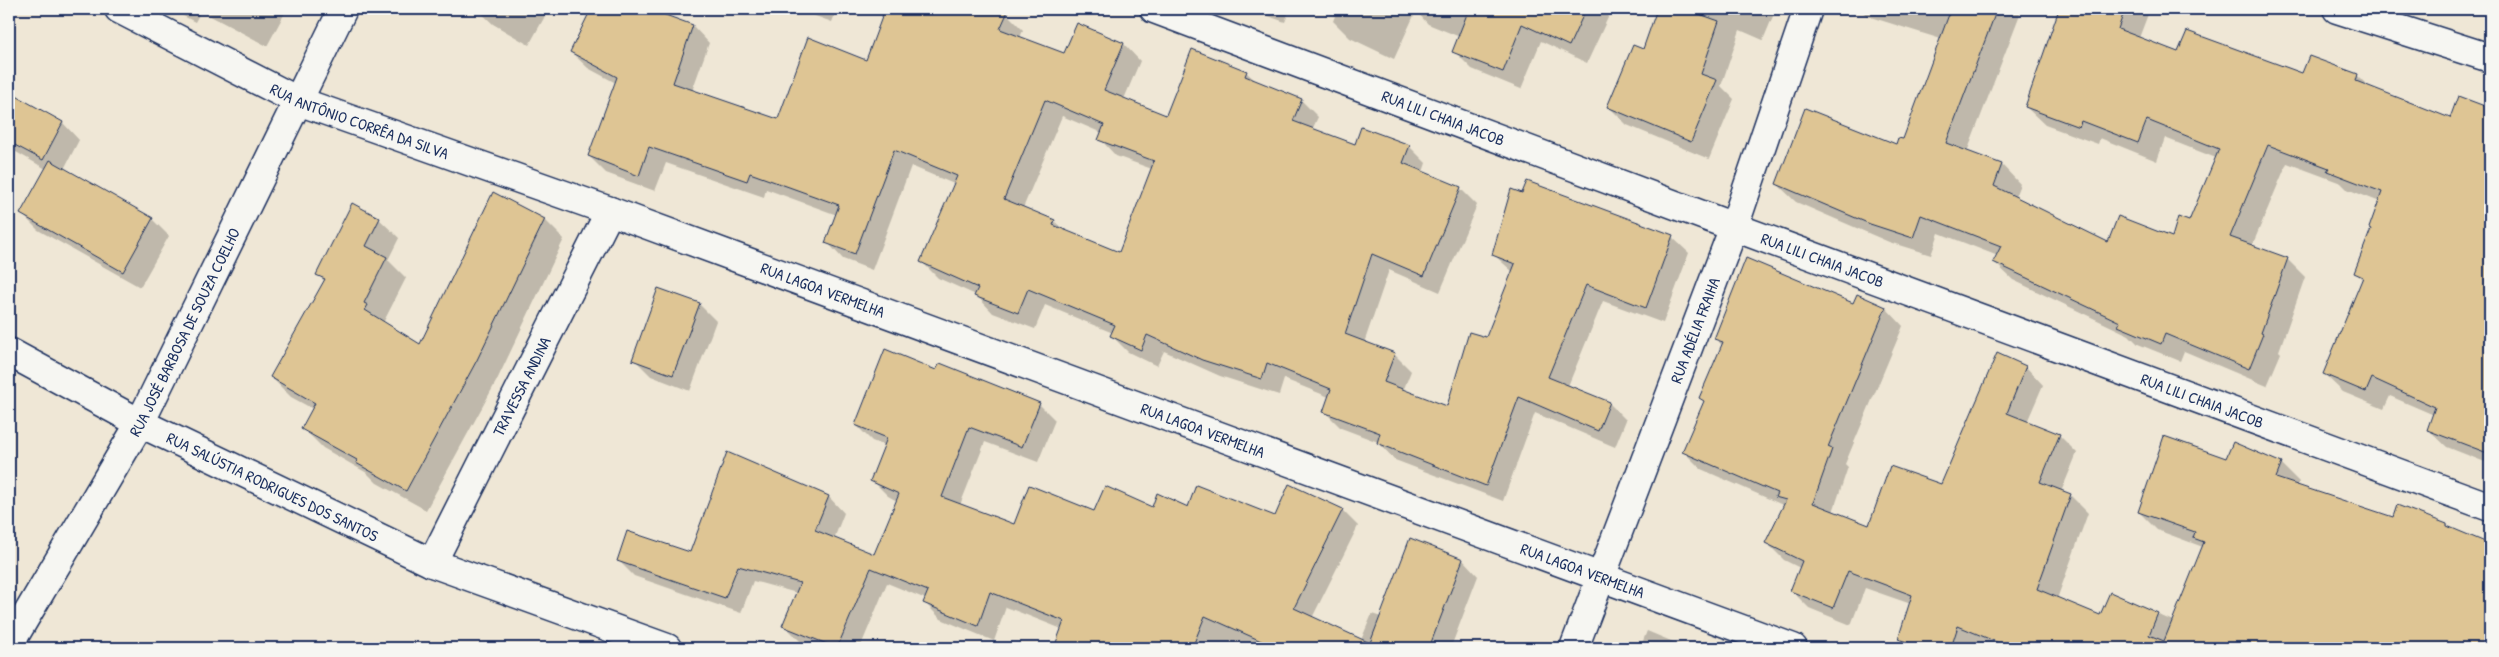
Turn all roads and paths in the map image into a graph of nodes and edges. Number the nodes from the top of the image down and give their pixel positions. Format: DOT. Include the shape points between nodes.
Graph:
graph roads {
  1 [pos="119,9"];
  2 [pos="343,9"];
  3 [pos="1154,9"];
  4 [pos="1808,9"];
  5 [pos="2337,9"];
  6 [pos="2490,58"];
  7 [pos="298,101"];
  8 [pos="610,211"];
  9 [pos="1734,227"];
  10 [pos="9,352"];
  11 [pos="140,422"];
  12 [pos="2490,507"];
  13 [pos="432,563"];
  14 [pos="1601,577"];
  15 [pos="9,645"];
  16 [pos="667,648"];
  17 [pos="1574,648"];
  18 [pos="1794,648"];
  1 -- 7 [label="street, RUA ANTÔNIO CORRÊA DA SILVA"];
  2 -- 7 [label="street, RUA JOSÉ BARBOSA DE SOUZA COELHO"];
  3 -- 9 [label="street, RUA LILI CHAIA JACOB"];
  4 -- 9 [label="street, RUA ADÉLIA FRAIHA"];
  5 -- 6 [label="street"];
  7 -- 8 [label="street, RUA ANTÔNIO CORRÊA DA SILVA"];
  7 -- 11 [label="street, RUA JOSÉ BARBOSA DE SOUZA COELHO"];
  8 -- 13 [label="street, TRAVESSA ANDINA"];
  8 -- 14 [label="street, RUA LAGOA VERMELHA"];
  9 -- 12 [label="street, RUA LILI CHAIA JACOB"];
  9 -- 14 [label="street, RUA ADÉLIA FRAIHA"];
  10 -- 11 [label="street, RUA SALÚSTIA RODRIGUES DOS SANTOS"];
  11 -- 13 [label="street, RUA SALÚSTIA RODRIGUES DOS SANTOS"];
  11 -- 15 [label="street, RUA JOSÉ BARBOSA DE SOUZA COELHO"];
  13 -- 16 [label="street, RUA SALÚSTIA RODRIGUES DOS SANTOS"];
  14 -- 17 [label="street, RUA ADÉLIA FRAIHA"];
  14 -- 18 [label="street, RUA LAGOA VERMELHA"];
}
